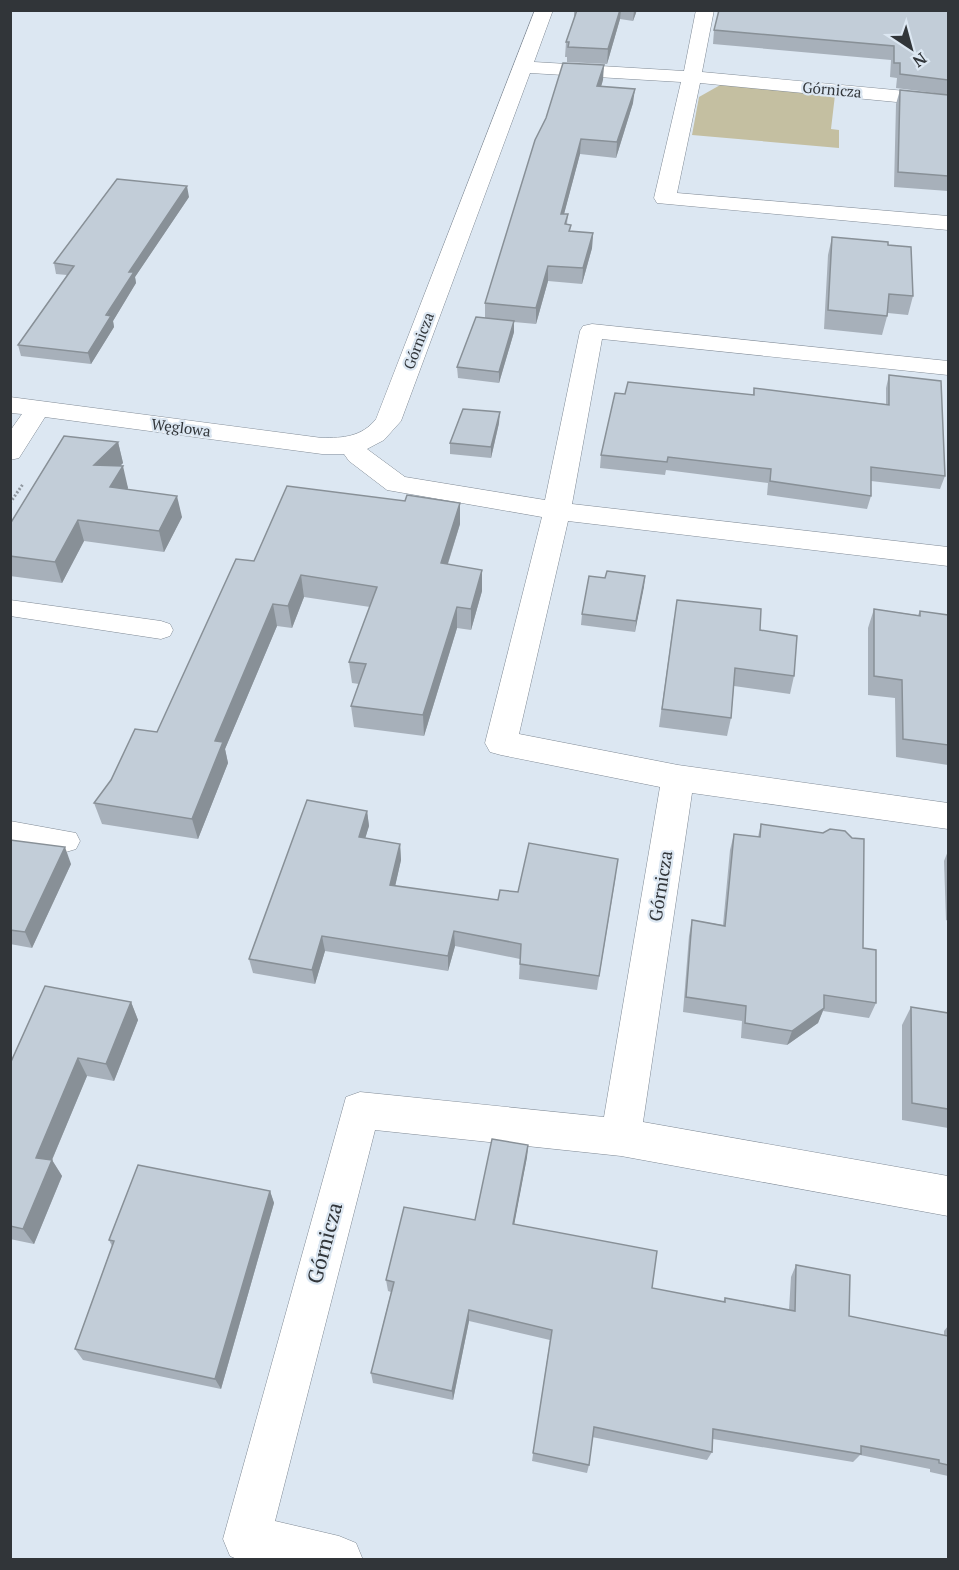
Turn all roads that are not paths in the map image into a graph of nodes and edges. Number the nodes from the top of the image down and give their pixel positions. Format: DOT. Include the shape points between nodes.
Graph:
graph roads {
  1 [pos="544,10"];
  2 [pos="705,10"];
  3 [pos="522,67"];
  4 [pos="692,78"];
  5 [pos="948,101"];
  6 [pos="948,223"];
  7 [pos="948,368"];
  8 [pos="10,405"];
  9 [pos="38,409"];
  10 [pos="351,445"];
  11 [pos="10,452"];
  12 [pos="556,511"];
  13 [pos="948,557"];
  14 [pos="10,608"];
  15 [pos="161,630"];
  16 [pos="678,778"];
  17 [pos="948,816"];
  18 [pos="10,832"];
  19 [pos="66,841"];
  20 [pos="621,1137"];
  21 [pos="948,1196"];
  22 [pos="339,1560"];
  1 -- 3 [label="street, Górnicza"];
  2 -- 4 [label="street"];
  3 -- 4 [label="street, Górnicza"];
  3 -- 10 [label="street, Górnicza" via="388,421 376,435"];
  4 -- 5 [label="street, Górnicza"];
  4 -- 6 [label="street" via="665,198"];
  7 -- 12 [label="street" via="592,331"];
  8 -- 9 [label="street, Węglowa"];
  9 -- 10 [label="street, Węglowa" via="322,446"];
  9 -- 11 [label="street"];
  10 -- 12 [label="street" via="358,455 397,484"];
  12 -- 13 [label="street"];
  12 -- 16 [label="street" via="501,743"];
  14 -- 15 [label="lane"];
  16 -- 17 [label="street"];
  16 -- 20 [label="street, Górnicza"];
  18 -- 19 [label="lane"];
  20 -- 21 [label="street, Górnicza"];
  20 -- 22 [label="street, Górnicza" via="360,1110 247,1539"];
}
